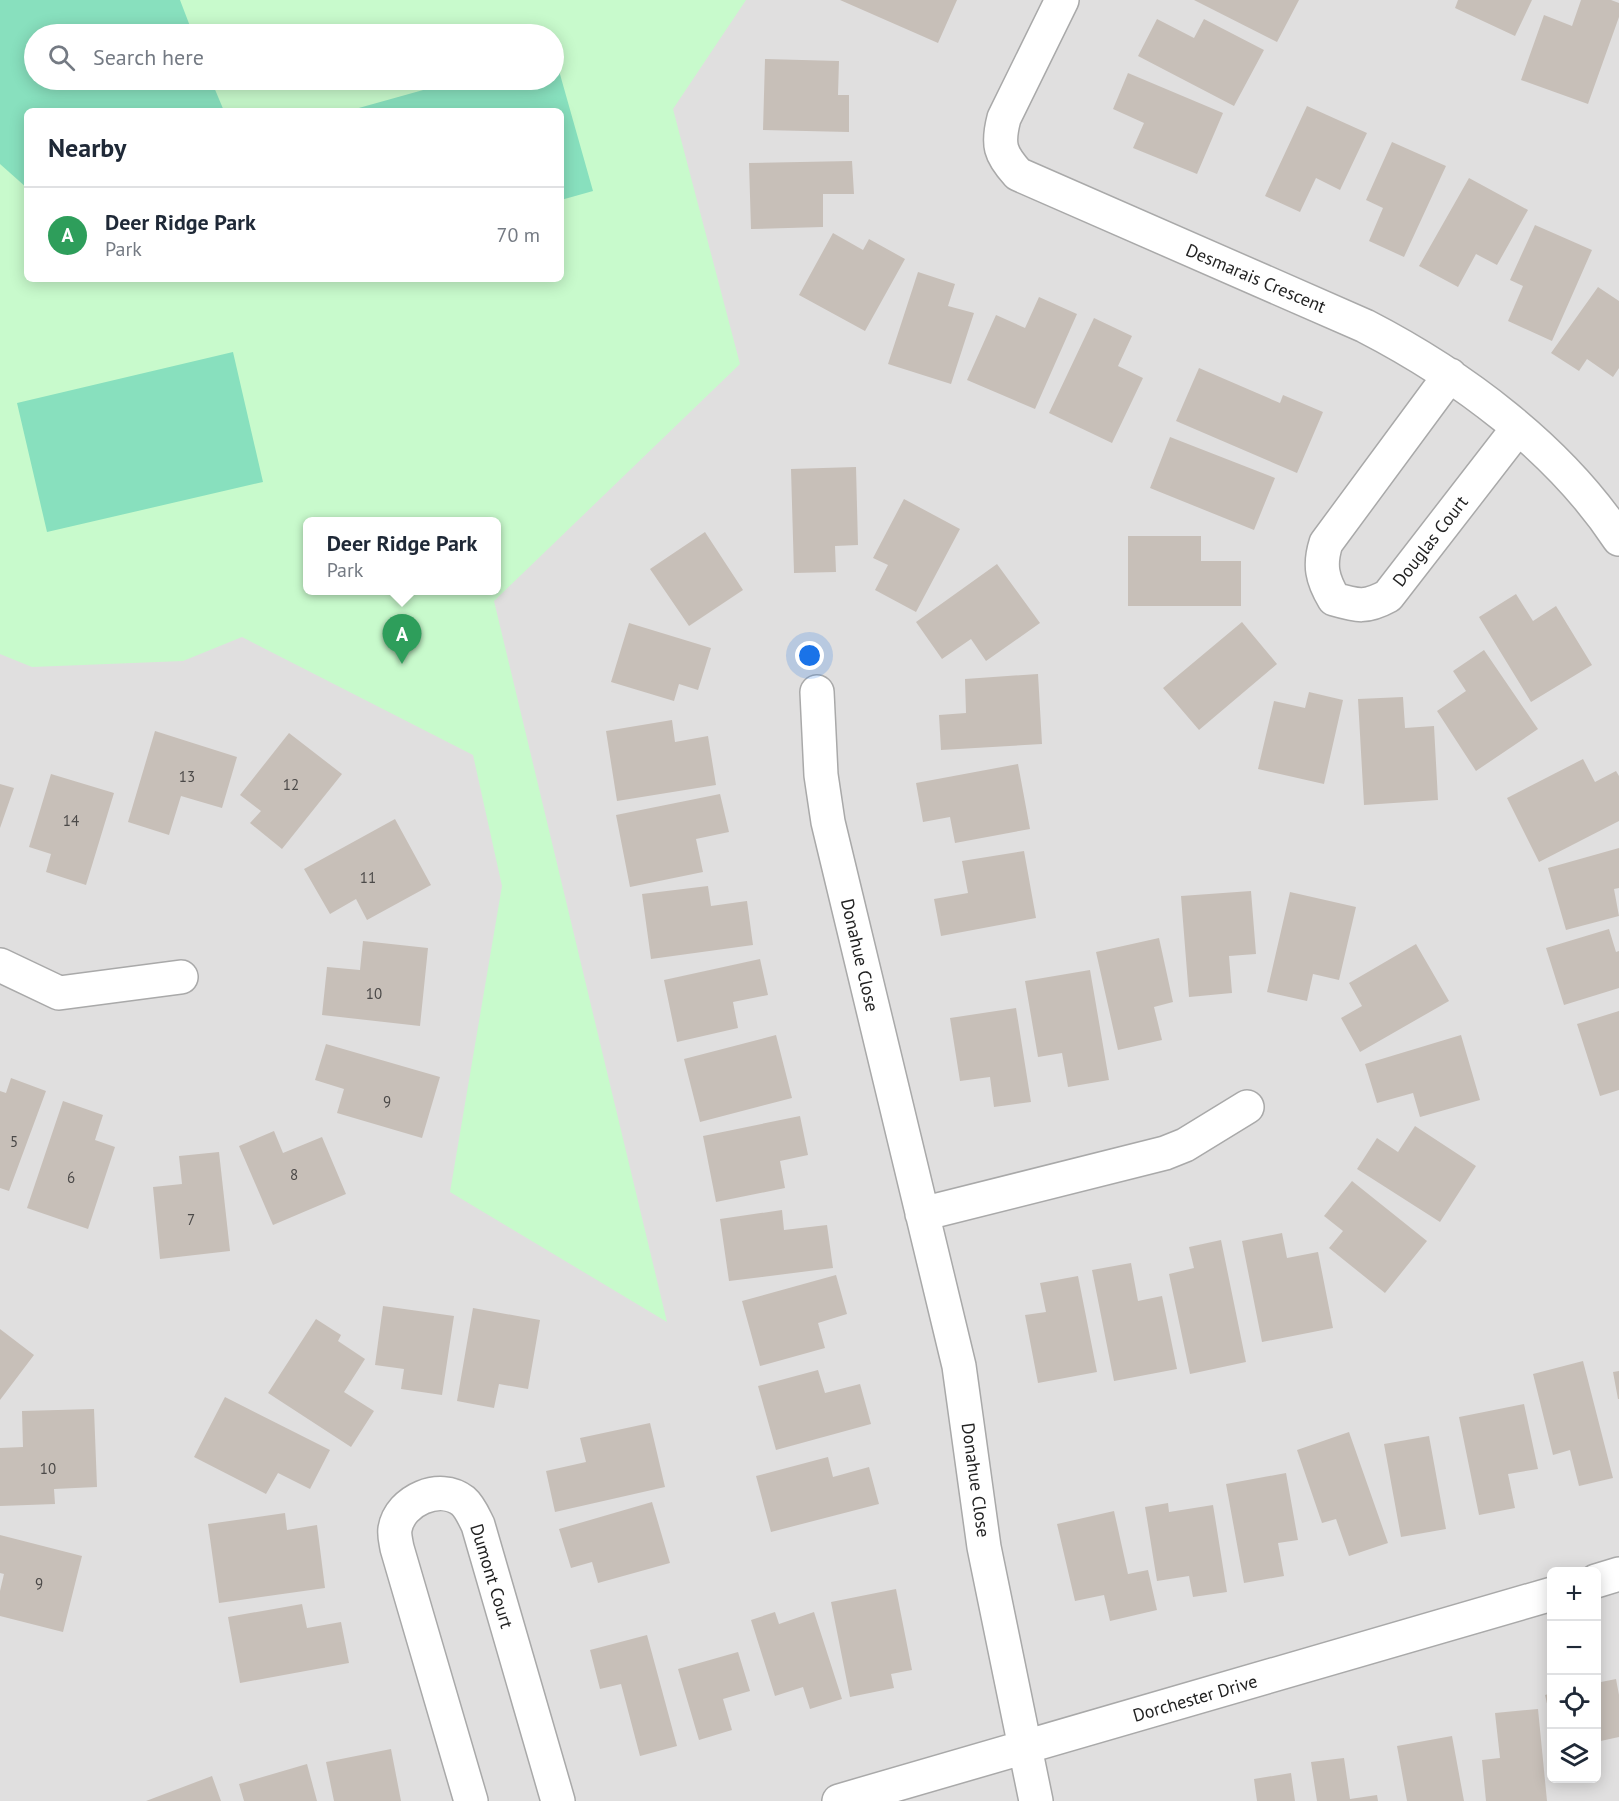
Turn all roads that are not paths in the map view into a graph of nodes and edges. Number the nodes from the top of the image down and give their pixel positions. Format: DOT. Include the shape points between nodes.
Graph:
graph roads {
  1 [pos="1062,0"];
  2 [pos="1450,375"];
  3 [pos="1518,428"];
  4 [pos="1619,538"];
  5 [pos="817,692"];
  6 [pos="0,965"];
  7 [pos="181,977"];
  8 [pos="1247,1107"];
  9 [pos="922,1214"];
  10 [pos="1619,1574"];
  11 [pos="1601,1579"];
  12 [pos="1547,1595"];
  13 [pos="1025,1747"];
  14 [pos="471,1801"];
  15 [pos="558,1801"];
  16 [pos="839,1801"];
  17 [pos="1036,1801"];
  1 -- 2 [label="street, Desmarais Crescent" via="1000,133 1000,149 1018,174 1365,326"];
  2 -- 3 [label="street, Desmarais Crescent"];
  2 -- 3 [label="street, Douglas Court" via="1326,543 1320,561 1326,586 1334,599 1371,605 1388,596"];
  3 -- 4 [label="street, Desmarais Crescent" via="1583,492"];
  5 -- 9 [label="street, Donahue Close" via="821,775 828,822"];
  6 -- 7 [label="street" via="59,993"];
  8 -- 9 [label="street" via="1165,1153"];
  9 -- 13 [label="street, Donahue Close" via="959,1366 981,1525"];
  10 -- 11 [label="street"];
  12 -- 13 [label="street, Dorchester Drive"];
  13 -- 16 [label="street, Dorchester Drive"];
  13 -- 17 [label="street, Donahue Close"];
  14 -- 15 [label="street, Dumont Court" via="397,1548 395,1529 402,1514 423,1496 437,1493 463,1502 478,1525"];
}
